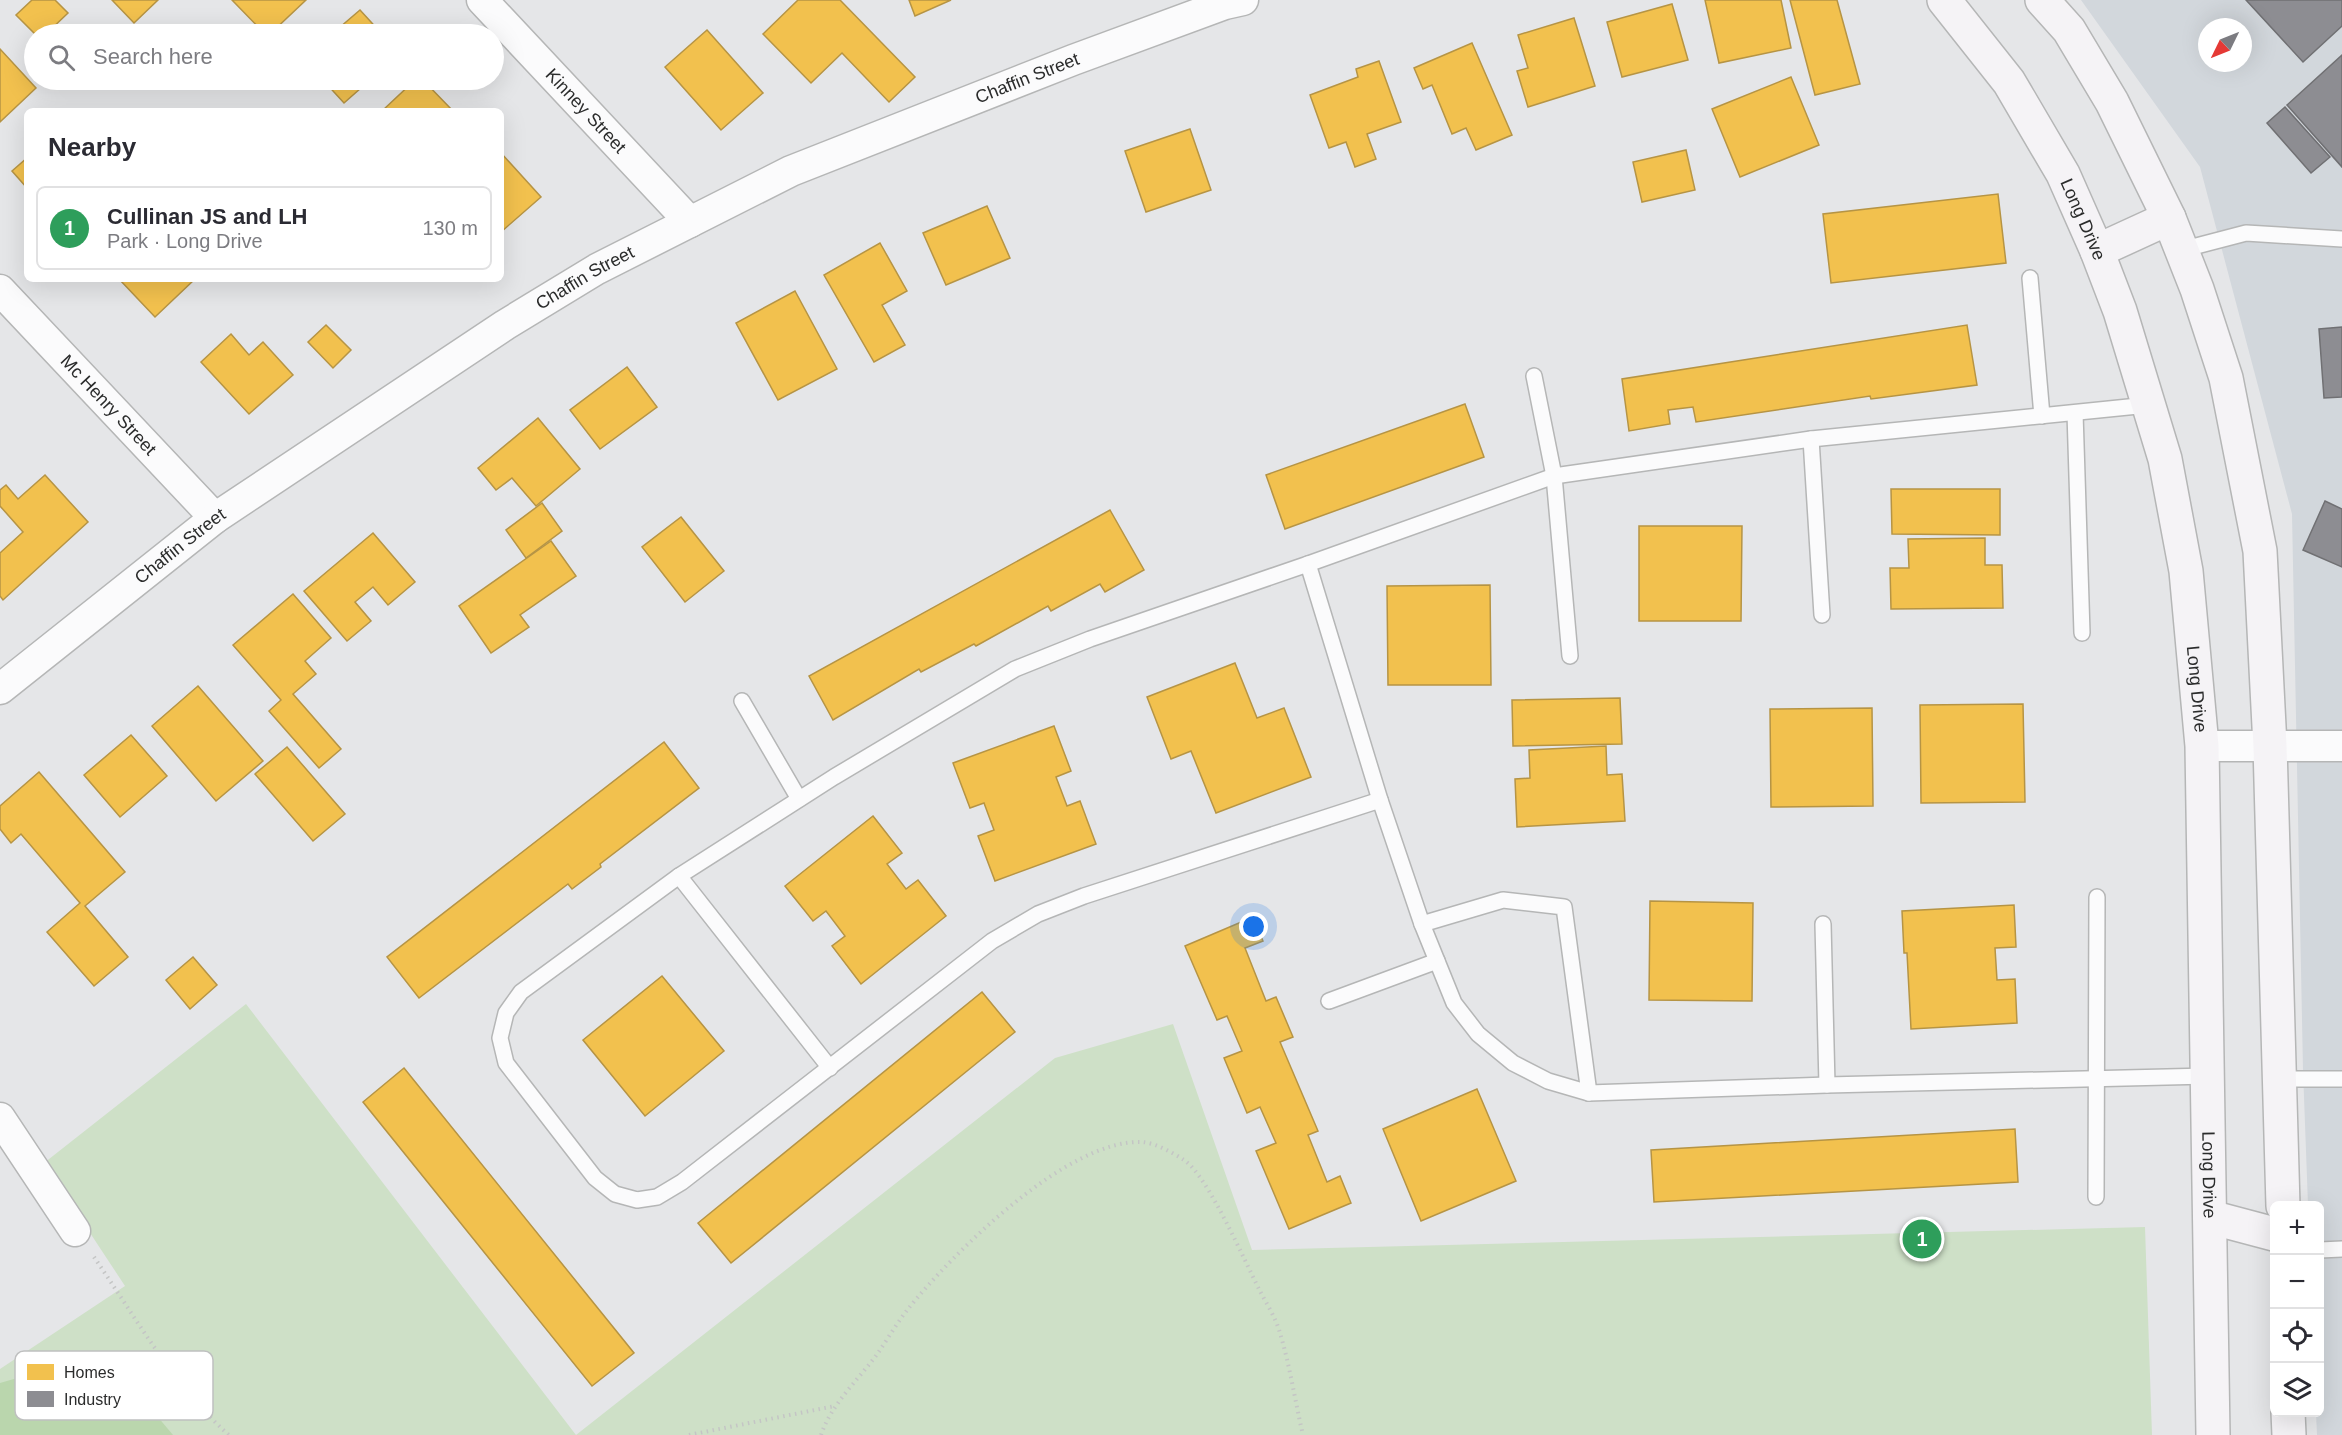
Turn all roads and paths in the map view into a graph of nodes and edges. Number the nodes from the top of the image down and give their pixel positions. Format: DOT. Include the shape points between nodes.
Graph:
graph roads {
  1 [pos="482,0"];
  2 [pos="1944,0"];
  3 [pos="2042,0"];
  4 [pos="1230,1"];
  5 [pos="2169,218"];
  6 [pos="690,222"];
  7 [pos="2342,239"];
  8 [pos="2181,250"];
  9 [pos="2097,251"];
  10 [pos="2031,278"];
  11 [pos="0,290"];
  12 [pos="1534,376"];
  13 [pos="2148,405"];
  14 [pos="2075,413"];
  15 [pos="2042,416"];
  16 [pos="1811,439"];
  17 [pos="1554,476"];
  18 [pos="215,518"];
  19 [pos="1308,564"];
  20 [pos="1822,615"];
  21 [pos="2082,633"];
  22 [pos="1570,656"];
  23 [pos="0,689"];
  24 [pos="742,701"];
  25 [pos="2202,746"];
  26 [pos="2270,746"];
  27 [pos="2342,746"];
  28 [pos="800,799"];
  29 [pos="1380,800"];
  30 [pos="679,876"];
  31 [pos="2097,897"];
  32 [pos="1422,924"];
  33 [pos="1823,924"];
  34 [pos="1437,961"];
  35 [pos="1329,1000"];
  36 [pos="831,1068"];
  37 [pos="2208,1076"];
  38 [pos="2280,1079"];
  39 [pos="2342,1079"];
  40 [pos="2096,1080"];
  41 [pos="1827,1085"];
  42 [pos="1589,1093"];
  43 [pos="0,1118"];
  44 [pos="2096,1197"];
  45 [pos="2283,1201"];
  46 [pos="2210,1217"];
  47 [pos="75,1231"];
  48 [pos="2270,1233"];
  49 [pos="2342,1249"];
  50 [pos="2324,1250"];
  51 [pos="159,1351"];
  52 [pos="836,1406"];
  53 [pos="2288,1417"];
  54 [pos="212,1420"];
  55 [pos="229,1435"];
  56 [pos="689,1435"];
  57 [pos="821,1435"];
  58 [pos="1303,1435"];
  59 [pos="2213,1435"];
  60 [pos="2289,1435"];
  1 -- 6 [label="street, Kinney Street"];
  2 -- 9 [label="main road, Long Drive" via="2009,82 2063,174"];
  3 -- 5 [label="main road" via="2069,30 2112,102"];
  4 -- 6 [label="street, Chaffin Street" via="791,171"];
  5 -- 8 [label="main road"];
  5 -- 9 [label="main road"];
  6 -- 18 [label="street, Chaffin Street" via="597,269 505,325"];
  7 -- 8 [label="lane" via="2246,233"];
  8 -- 26 [label="main road" via="2226,378 2260,551"];
  9 -- 13 [label="main road, Long Drive"];
  10 -- 15 [label="lane"];
  11 -- 18 [label="street, Mc Henry Street"];
  12 -- 17 [label="lane"];
  13 -- 14 [label="lane"];
  13 -- 25 [label="main road, Long Drive" via="2166,459 2189,585"];
  14 -- 15 [label="lane"];
  14 -- 21 [label="lane"];
  15 -- 16 [label="lane"];
  16 -- 17 [label="lane"];
  16 -- 20 [label="lane"];
  17 -- 19 [label="lane"];
  17 -- 22 [label="lane"];
  18 -- 23 [label="street, Chaffin Street"];
  19 -- 28 [label="lane" via="1015,669"];
  19 -- 29 [label="lane"];
  24 -- 28 [label="lane"];
  25 -- 26 [label="street"];
  25 -- 37 [label="main road, Long Drive"];
  26 -- 27 [label="street"];
  26 -- 38 [label="main road"];
  28 -- 30 [label="lane"];
  29 -- 32 [label="lane"];
  29 -- 36 [label="lane" via="1038,914 992,941"];
  30 -- 36 [label="lane"];
  30 -- 36 [label="lane" via="521,992 506,1013 500,1038 506,1063 595,1178 615,1194 637,1200 657,1197"];
  31 -- 40 [label="lane"];
  32 -- 34 [label="lane"];
  32 -- 42 [label="lane" via="1503,900 1564,907"];
  33 -- 41 [label="lane"];
  34 -- 35 [label="lane"];
  34 -- 42 [label="lane" via="1454,1003 1478,1034 1513,1063 1548,1081"];
  37 -- 40 [label="lane"];
  37 -- 46 [label="main road, Long Drive"];
  38 -- 39 [label="lane"];
  38 -- 45 [label="main road"];
  40 -- 41 [label="lane"];
  40 -- 44 [label="lane"];
  41 -- 42 [label="lane"];
  43 -- 47 [label="street"];
  46 -- 48 [label="main road"];
  46 -- 59 [label="main road, Long Drive"];
  47 -- 51 [label="path"];
  49 -- 50 [label="lane"];
  52 -- 56 [label="path"];
  52 -- 57 [label="path"];
  52 -- 58 [label="path" via="907,1310 958,1252 1024,1197 1077,1160 1115,1146 1144,1142 1186,1161 1228,1227 1280,1331"];
  53 -- 60 [label="main road"];
  54 -- 55 [label="path"];
}
